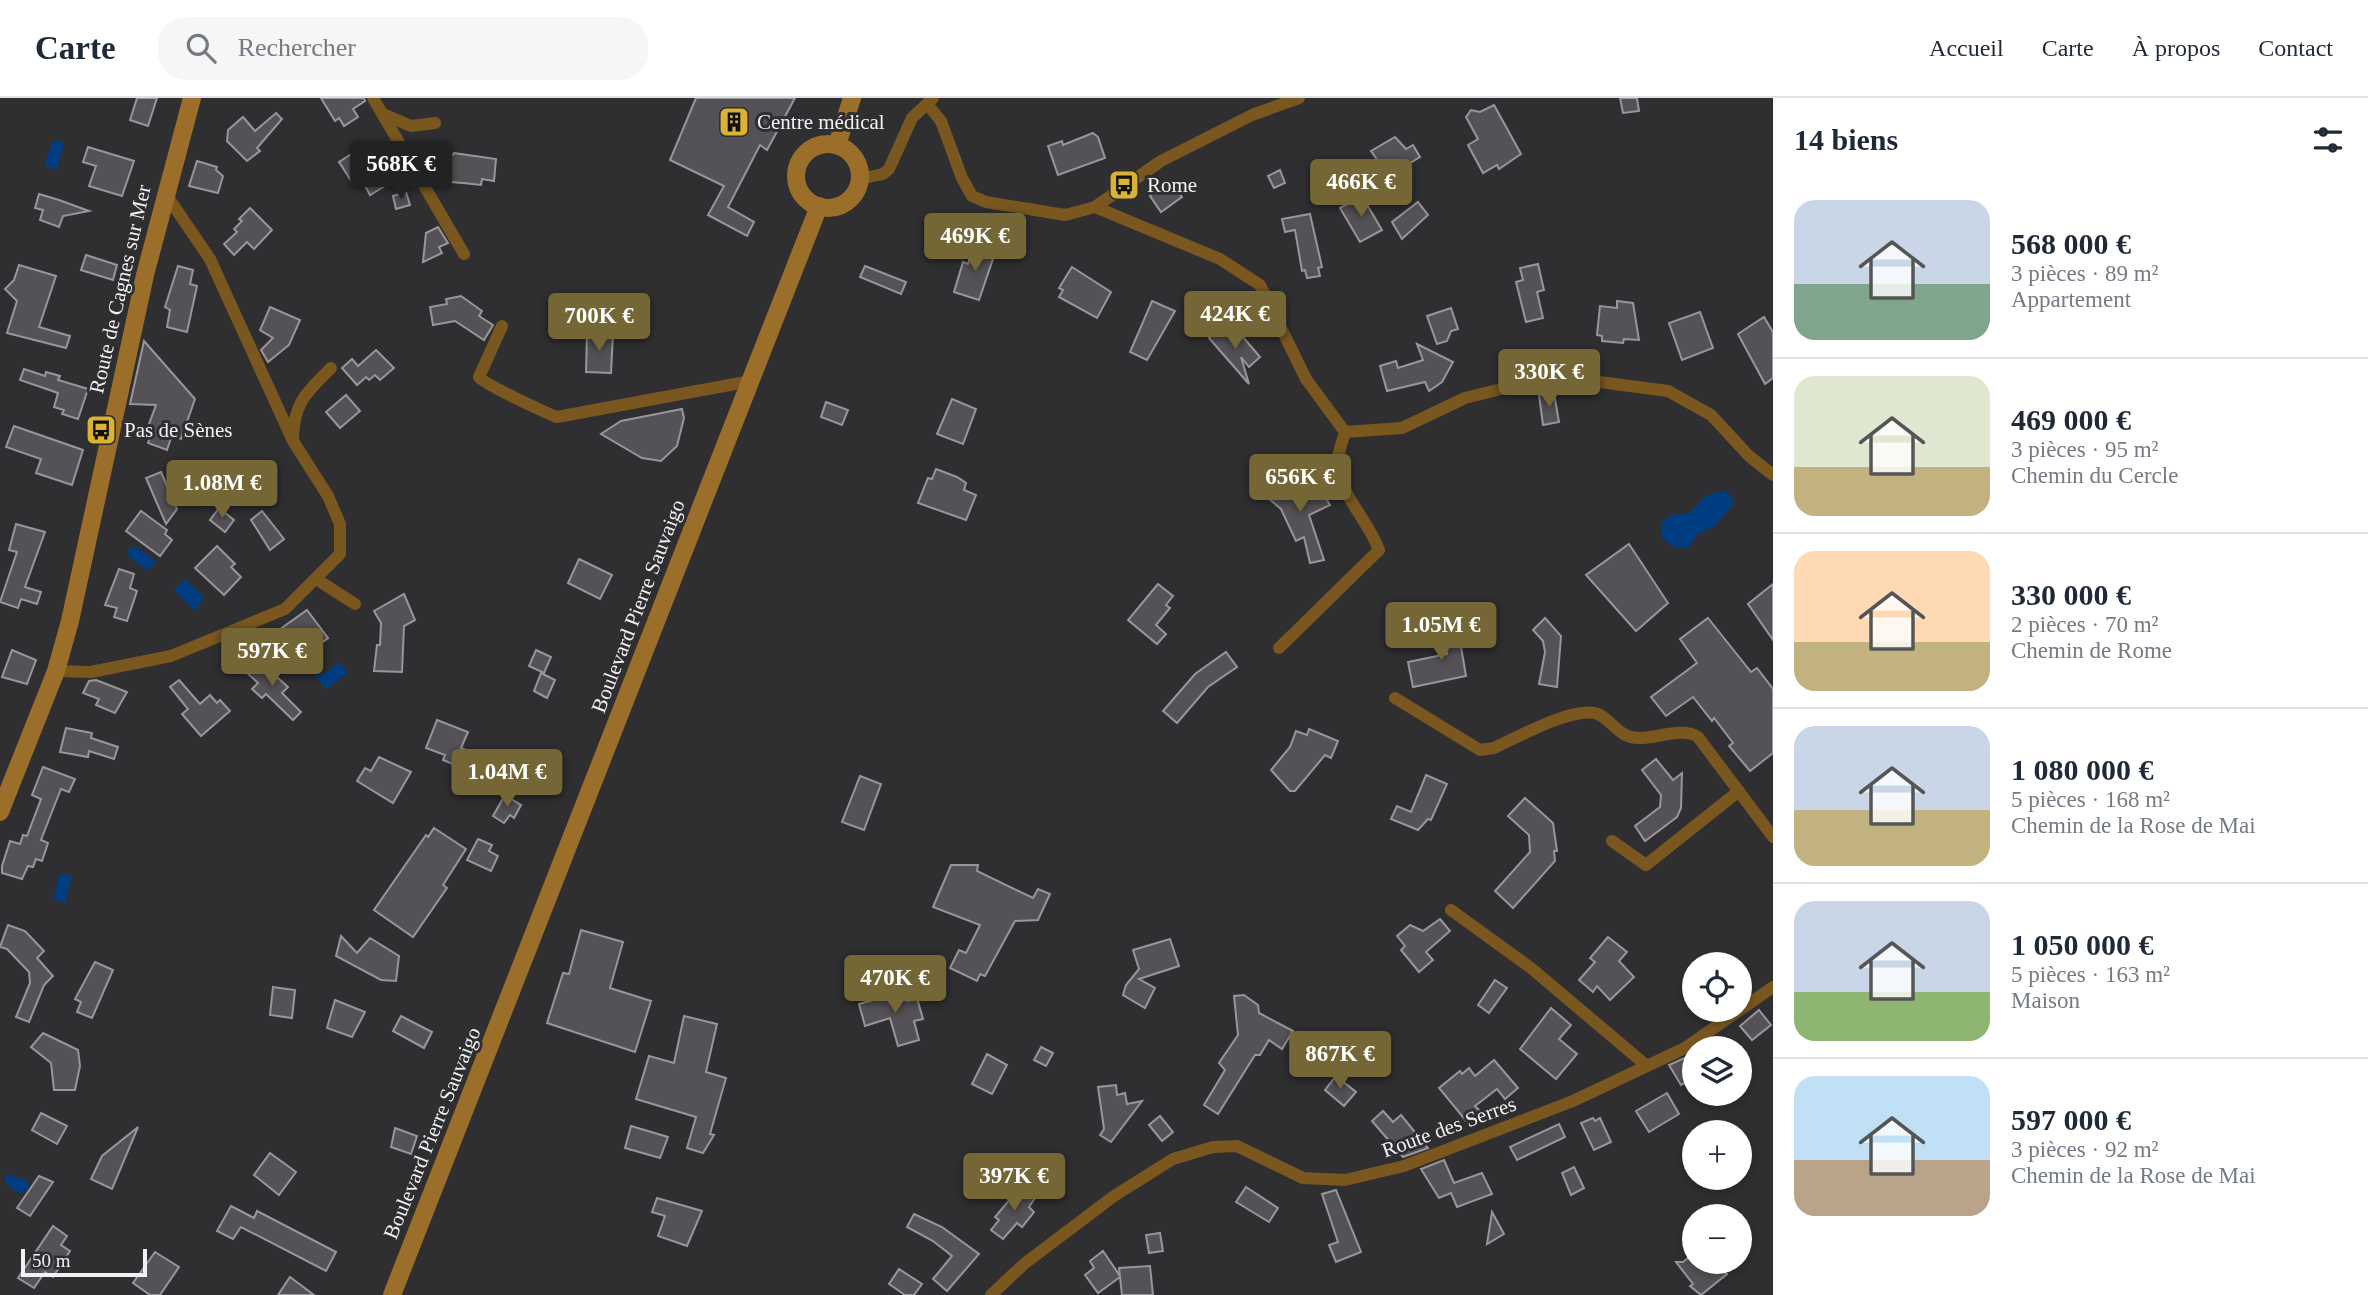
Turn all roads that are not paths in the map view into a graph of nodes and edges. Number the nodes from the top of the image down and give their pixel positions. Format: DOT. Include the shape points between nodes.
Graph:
graph roads {
  1 [pos="192,98"];
  2 [pos="373,98"];
  3 [pos="852,98"];
  4 [pos="1299,98"];
  5 [pos="930,101"];
  6 [pos="382,114"];
  7 [pos="435,123"];
  8 [pos="837,145"];
  9 [pos="859,179"];
  10 [pos="165,193"];
  11 [pos="819,206"];
  12 [pos="1095,207"];
  13 [pos="464,254"];
  14 [pos="502,326"];
  15 [pos="331,368"];
  16 [pos="751,381"];
  17 [pos="1345,432"];
  18 [pos="293,441"];
  19 [pos="1773,475"];
  20 [pos="316,579"];
  21 [pos="355,604"];
  22 [pos="1279,648"];
  23 [pos="56,671"];
  24 [pos="1395,698"];
  25 [pos="1739,791"];
  26 [pos="0,812"];
  27 [pos="1773,837"];
  28 [pos="1612,841"];
  29 [pos="1451,910"];
  30 [pos="1773,987"];
  31 [pos="1647,1066"];
  32 [pos="392,1295"];
  33 [pos="991,1295"];
  1 -- 10 [label="main road, Route de Cagnes sur Mer"];
  2 -- 6 [label="street"];
  3 -- 8 [label="main road"];
  4 -- 12 [label="street" via="1252,115 1161,161"];
  5 -- 9 [label="street" via="912,118 889,169"];
  5 -- 12 [label="street" via="972,196 1065,215"];
  6 -- 7 [label="street" via="411,125"];
  6 -- 13 [label="street"];
  8 -- 9 [label="main road" via="854,158"];
  8 -- 11 [label="main road" via="808,150 797,166 798,187"];
  9 -- 11 [label="main road" via="856,190 841,205"];
  10 -- 18 [label="street" via="210,259"];
  10 -- 23 [label="main road, Route de Cagnes sur Mer"];
  11 -- 16 [label="main road, Boulevard Pierre Sauvaigo"];
  12 -- 17 [label="street" via="1220,259 1260,285 1306,379"];
  14 -- 16 [label="street" via="479,377 484,384 557,417"];
  15 -- 18 [label="street" via="300,401 293,418"];
  16 -- 32 [label="main road, Boulevard Pierre Sauvaigo"];
  17 -- 19 [label="street" via="1402,428 1465,398 1517,385 1577,379 1668,391 1711,415"];
  17 -- 22 [label="street" via="1337,468 1379,550"];
  18 -- 20 [label="street" via="340,524 340,554"];
  20 -- 21 [label="street"];
  20 -- 23 [label="street" via="285,609 171,656 91,673"];
  23 -- 26 [label="main road, Route de Cagnes sur Mer"];
  24 -- 25 [label="street" via="1480,750 1584,712 1602,716 1624,736 1638,739 1691,732"];
  25 -- 27 [label="street"];
  25 -- 28 [label="street" via="1646,865"];
  29 -- 31 [label="street" via="1531,968"];
  30 -- 31 [label="street, Route des Serres" via="1685,1048"];
  31 -- 33 [label="street, Route des Serres" via="1502,1130 1404,1166 1345,1180 1303,1178 1237,1146 1213,1147 1173,1159 1114,1196"];
}
